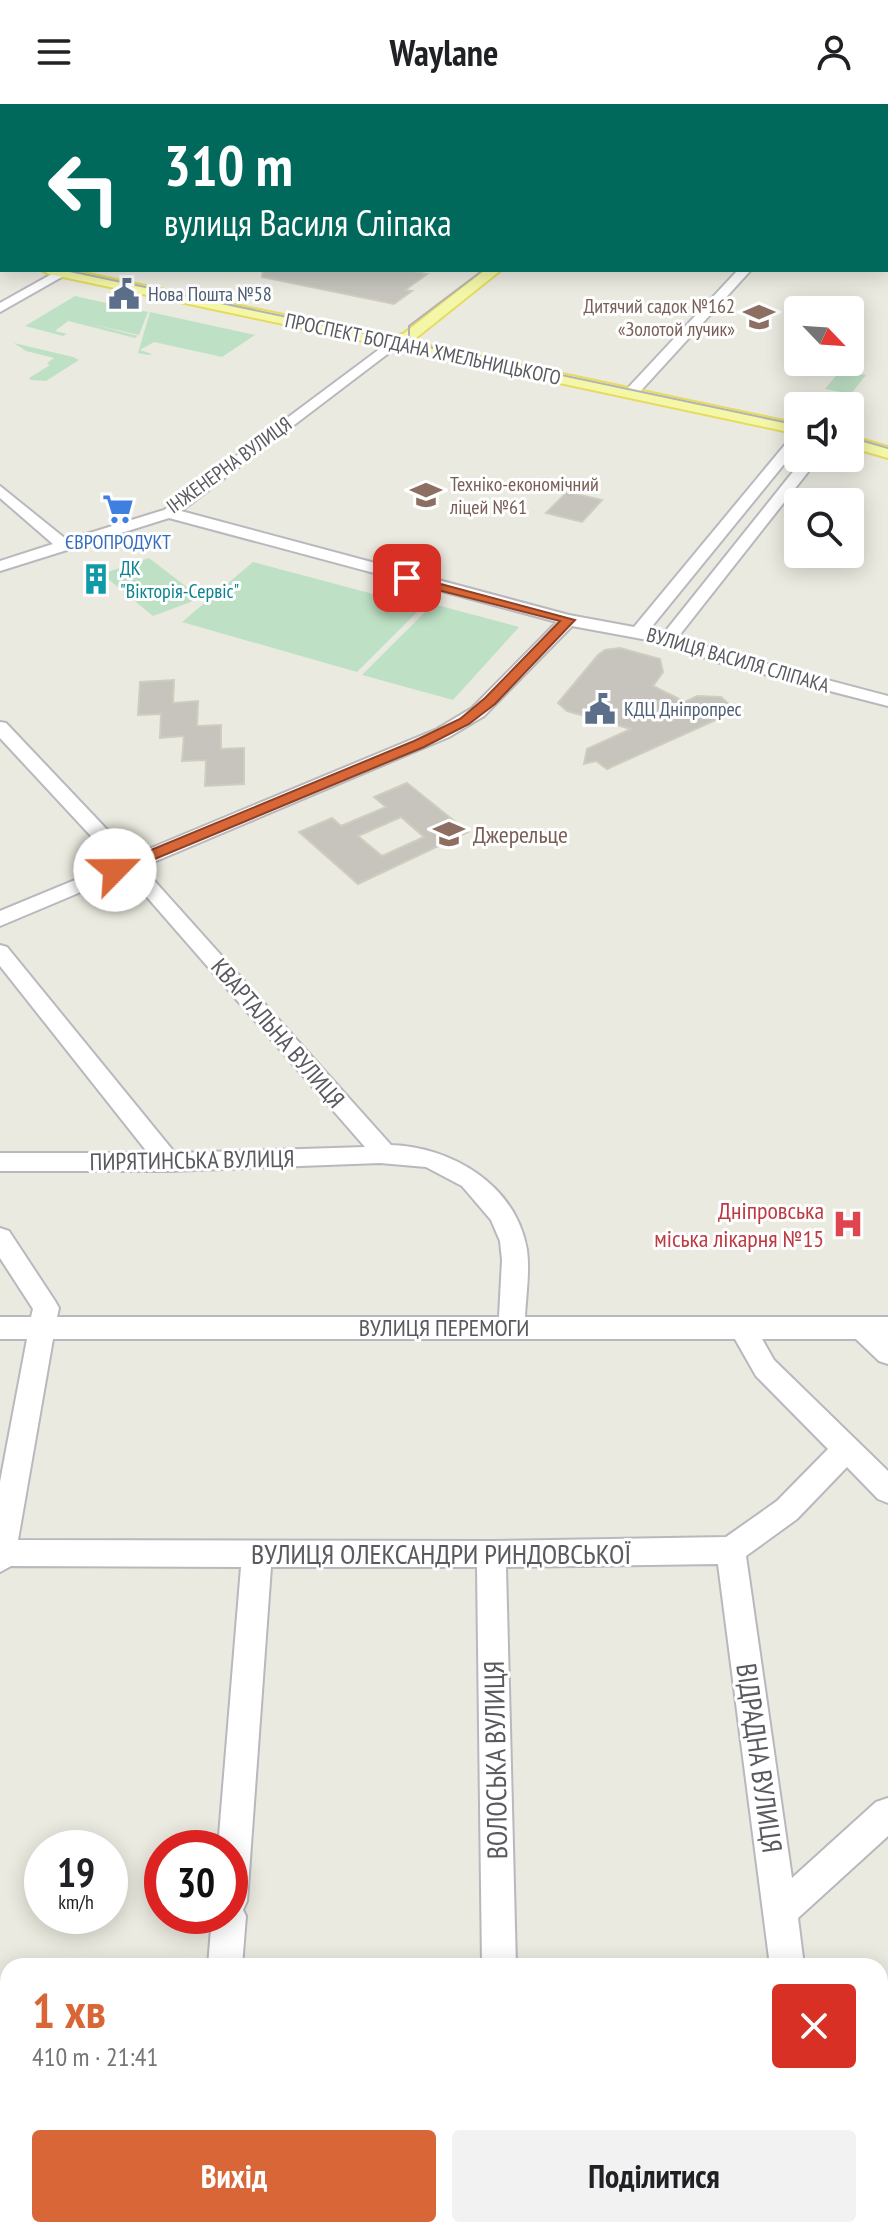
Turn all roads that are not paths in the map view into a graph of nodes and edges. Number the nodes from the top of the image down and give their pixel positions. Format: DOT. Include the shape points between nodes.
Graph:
graph roads {
  1 [pos="58,272"];
  2 [pos="65,272"];
  3 [pos="97,272"];
  4 [pos="473,272"];
  5 [pos="490,272"];
  6 [pos="743,272"];
  7 [pos="457,291"];
  8 [pos="0,308"];
  9 [pos="253,309"];
  10 [pos="398,338"];
  11 [pos="634,389"];
  12 [pos="784,416"];
  13 [pos="784,426"];
  14 [pos="864,434"];
  15 [pos="888,441"];
  16 [pos="864,445"];
  17 [pos="888,453"];
  18 [pos="784,455"];
  19 [pos="801,472"];
  20 [pos="0,490"];
  21 [pos="169,513"];
  22 [pos="64,546"];
  23 [pos="0,566"];
  24 [pos="568,620"];
  25 [pos="638,633"];
  26 [pos="668,639"];
  27 [pos="888,701"];
  28 [pos="0,727"];
  29 [pos="128,865"];
  30 [pos="0,919"];
  31 [pos="0,952"];
  32 [pos="383,1152"];
  33 [pos="0,1162"];
  34 [pos="169,1162"];
  35 [pos="0,1238"];
  36 [pos="511,1327"];
  37 [pos="742,1327"];
  38 [pos="0,1328"];
  39 [pos="43,1328"];
  40 [pos="875,1328"];
  41 [pos="888,1353"];
  42 [pos="845,1450"];
  43 [pos="888,1490"];
  44 [pos="731,1550"];
  45 [pos="491,1554"];
  46 [pos="0,1555"];
  47 [pos="257,1555"];
  48 [pos="888,1814"];
  49 [pos="236,1830"];
  50 [pos="781,1910"];
  51 [pos="228,1934"];
  52 [pos="226,1958"];
  53 [pos="499,1958"];
  54 [pos="786,1958"];
  1 -- 8 [label="street"];
  2 -- 9 [label="main road, ПРОСПЕКТ БОГДАНА ХМЕЛЬНИЦЬКОГО"];
  3 -- 9 [label="main road, ПРОСПЕКТ БОГДАНА ХМЕЛЬНИЦЬКОГО"];
  4 -- 7 [label="main road"];
  5 -- 7 [label="main road"];
  6 -- 11 [label="street"];
  7 -- 10 [label="main road"];
  9 -- 10 [label="main road, ПРОСПЕКТ БОГДАНА ХМЕЛЬНИЦЬКОГО"];
  10 -- 11 [label="main road, ПРОСПЕКТ БОГДАНА ХМЕЛЬНИЦЬКОГО"];
  10 -- 21 [label="street, ІНЖЕНЕРНА ВУЛИЦЯ"];
  11 -- 12 [label="main road, ПРОСПЕКТ БОГДАНА ХМЕЛЬНИЦЬКОГО"];
  11 -- 13 [label="main road, ПРОСПЕКТ БОГДАНА ХМЕЛЬНИЦЬКОГО"];
  14 -- 15 [label="main road"];
  16 -- 17 [label="main road"];
  18 -- 25 [label="street"];
  19 -- 26 [label="street"];
  20 -- 22 [label="street"];
  21 -- 22 [label="street, ІНЖЕНЕРНА ВУЛИЦЯ"];
  21 -- 24 [label="street, ВУЛИЦЯ ВАСИЛЯ СЛІПАКА"];
  22 -- 23 [label="street, ІНЖЕНЕРНА ВУЛИЦЯ"];
  24 -- 25 [label="street, ВУЛИЦЯ ВАСИЛЯ СЛІПАКА"];
  24 -- 29 [label="street" via="464,722"];
  25 -- 26 [label="street, ВУЛИЦЯ ВАСИЛЯ СЛІПАКА"];
  26 -- 27 [label="street, ВУЛИЦЯ ВАСИЛЯ СЛІПАКА"];
  28 -- 29 [label="street, КВАРТАЛЬНА ВУЛИЦЯ"];
  29 -- 30 [label="street"];
  29 -- 32 [label="street, КВАРТАЛЬНА ВУЛИЦЯ"];
  31 -- 34 [label="street"];
  32 -- 34 [label="street, ПИРЯТИНСЬКА ВУЛИЦЯ"];
  32 -- 36 [label="street" via="423,1156 468,1175 491,1199 513,1243"];
  33 -- 34 [label="street, ПИРЯТИНСЬКА ВУЛИЦЯ"];
  35 -- 39 [label="street" via="46,1308"];
  36 -- 37 [label="street, ВУЛИЦЯ ПЕРЕМОГИ"];
  36 -- 39 [label="street, ВУЛИЦЯ ПЕРЕМОГИ"];
  37 -- 40 [label="street, ВУЛИЦЯ ПЕРЕМОГИ"];
  37 -- 42 [label="street" via="765,1368"];
  38 -- 39 [label="street, ВУЛИЦЯ ПЕРЕМОГИ"];
  39 -- 46 [label="street"];
  40 -- 41 [label="street"];
  42 -- 43 [label="street"];
  42 -- 44 [label="street" via="787,1510"];
  44 -- 45 [label="street, ВУЛИЦЯ ОЛЕКСАНДРИ РИНДОВСЬКОЇ"];
  44 -- 50 [label="street, ВІДРАДНА ВУЛИЦЯ"];
  45 -- 47 [label="street, ВУЛИЦЯ ОЛЕКСАНДРИ РИНДОВСЬКОЇ"];
  45 -- 53 [label="street, ВОЛОСЬКА ВУЛИЦЯ"];
  46 -- 47 [label="street, ВУЛИЦЯ ОЛЕКСАНДРИ РИНДОВСЬКОЇ"];
  47 -- 49 [label="street"];
  48 -- 50 [label="street"];
  50 -- 54 [label="street, ВІДРАДНА ВУЛИЦЯ"];
  51 -- 52 [label="street"];
}
